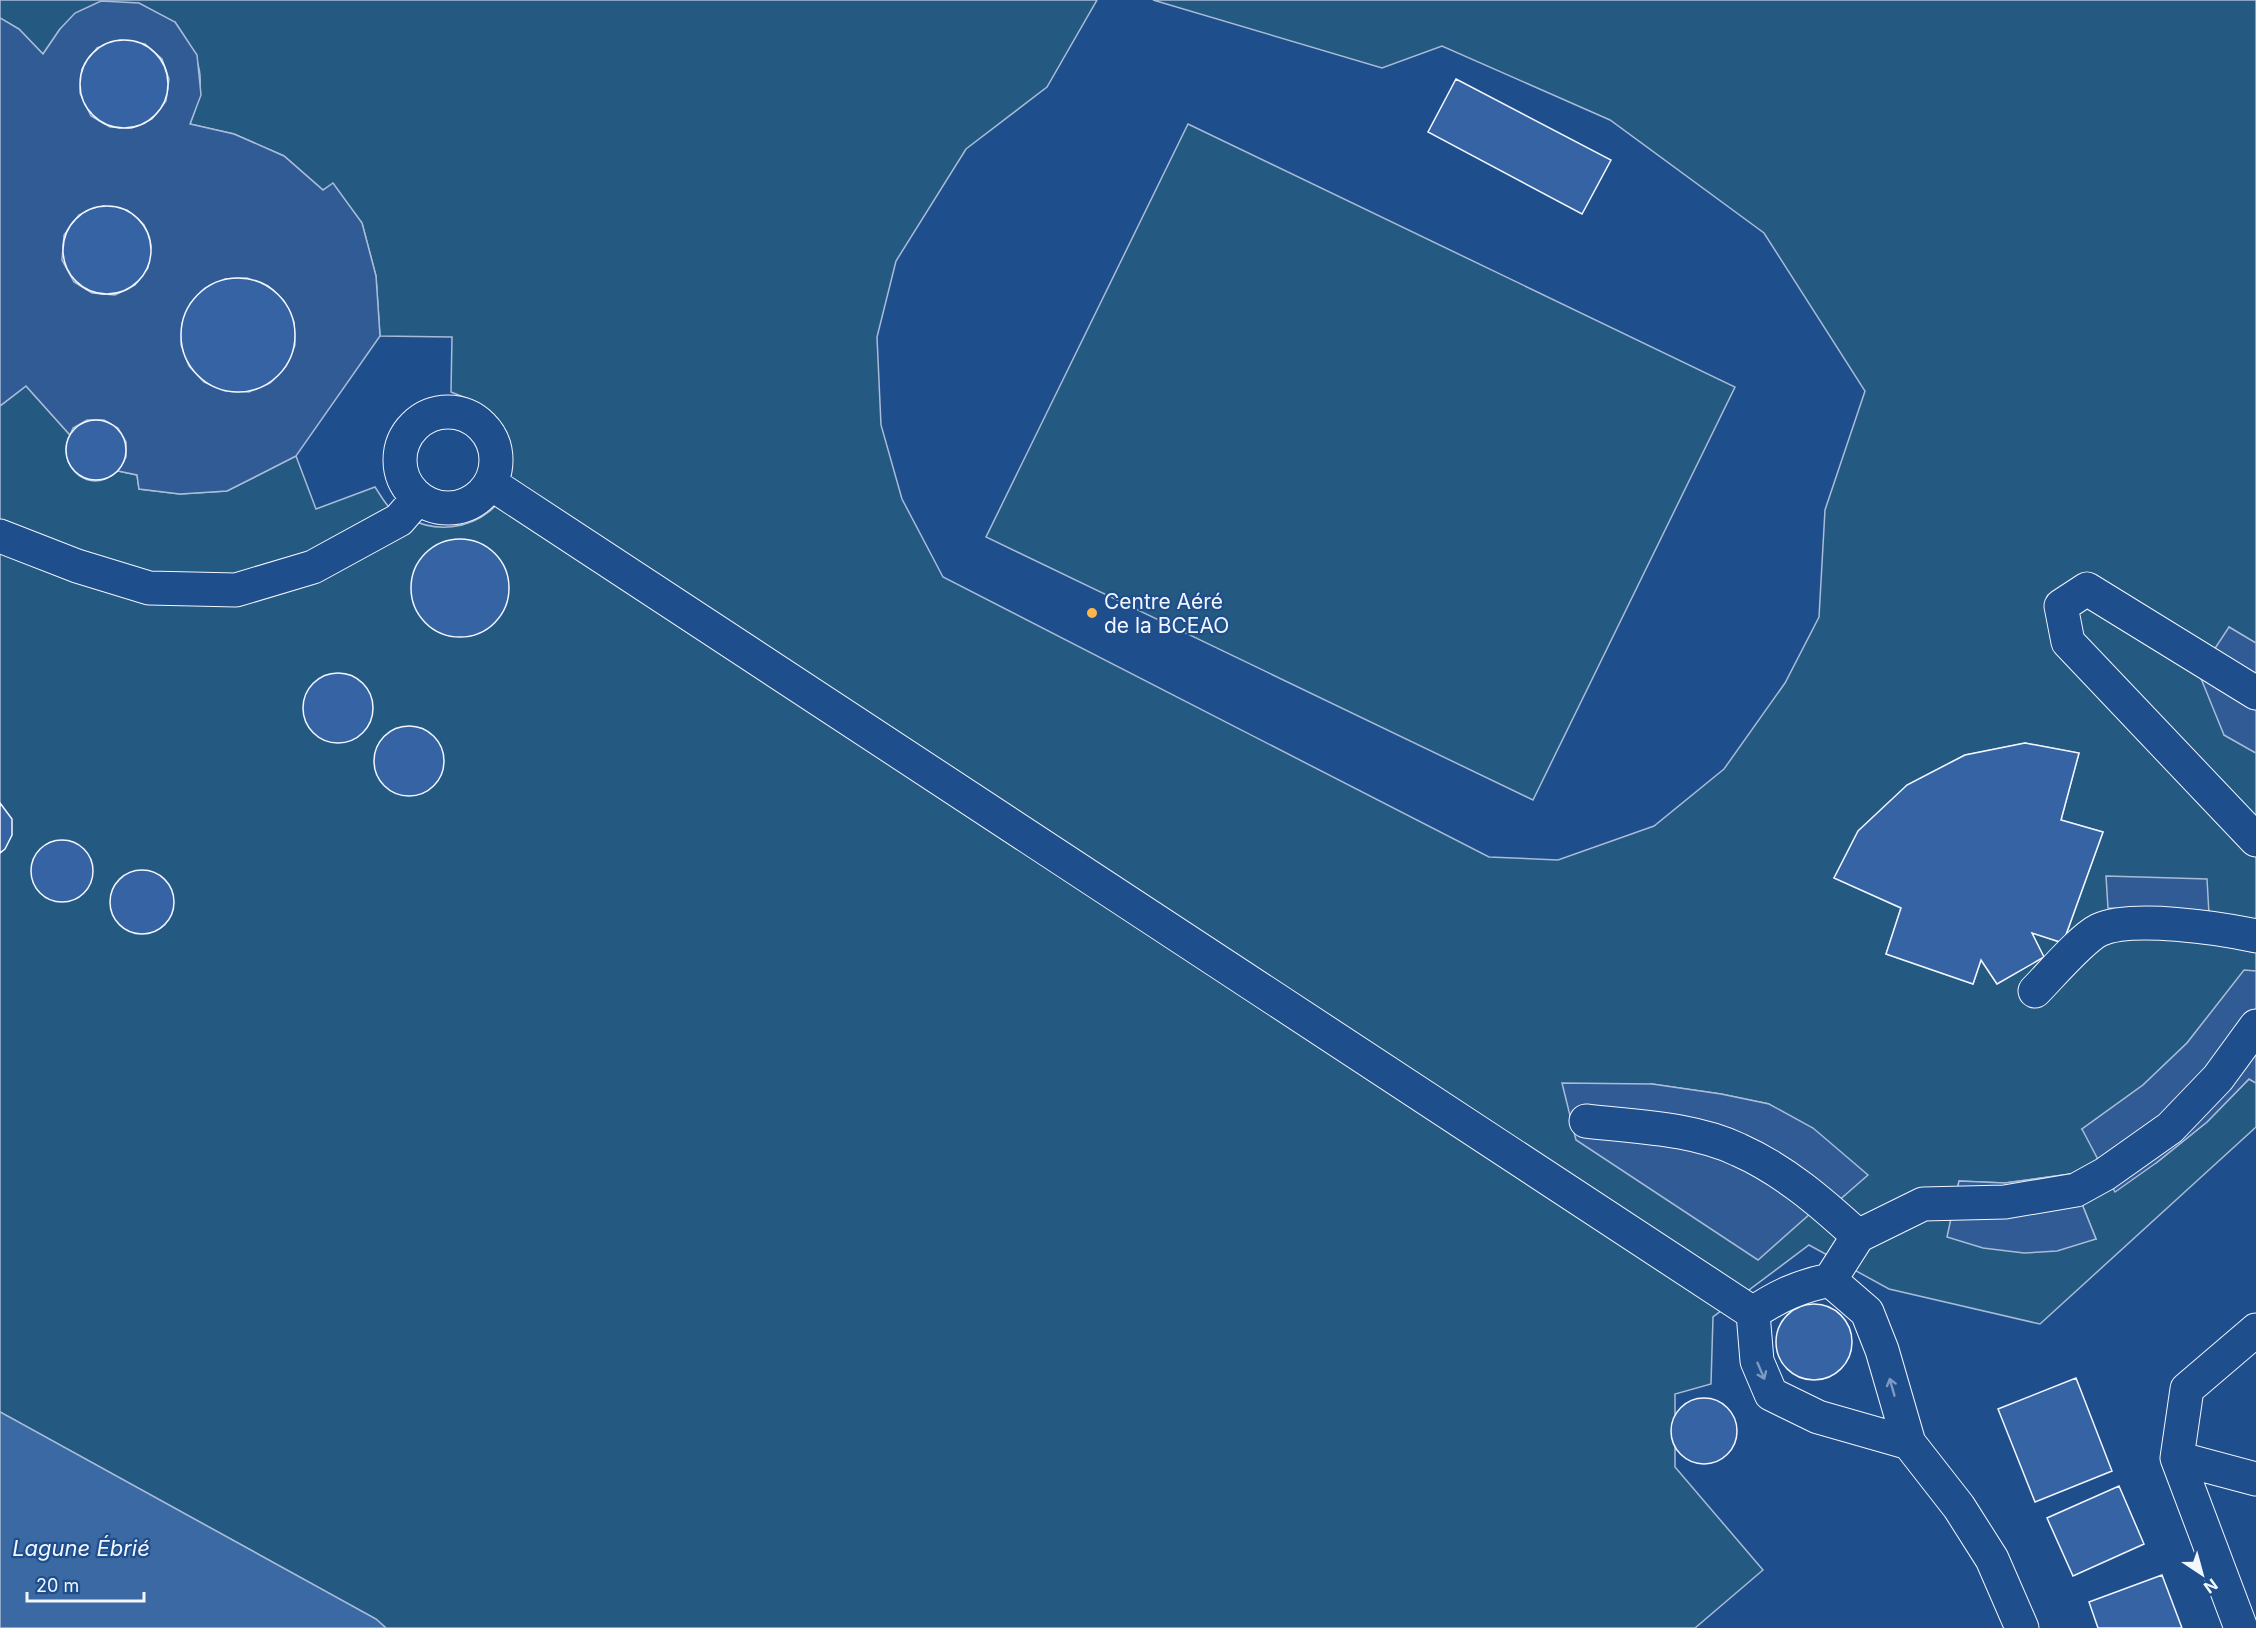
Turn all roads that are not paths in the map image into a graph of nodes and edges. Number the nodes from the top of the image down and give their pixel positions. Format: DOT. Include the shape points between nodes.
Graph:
graph roads {
  1 [pos="490,483"];
  2 [pos="418,498"];
  3 [pos="0,536"];
  4 [pos="2256,693"];
  5 [pos="2256,840"];
  6 [pos="2256,936"];
  7 [pos="2035,991"];
  8 [pos="2256,1026"];
  9 [pos="1586,1121"];
  10 [pos="1858,1236"];
  11 [pos="1830,1280"];
  12 [pos="1753,1313"];
  13 [pos="2256,1330"];
  14 [pos="1909,1443"];
  15 [pos="2177,1458"];
  16 [pos="2256,1479"];
  17 [pos="2022,1628"];
  18 [pos="2241,1628"];
  1 -- 2 [label="street" via="476,499 457,507 437,507"];
  1 -- 2 [label="street" via="496,463 493,441 480,423 460,413 438,412 418,421 404,438 399,460 404,481"];
  1 -- 12 [label="street"];
  2 -- 3 [label="street" via="399,520 313,567 236,590 149,588"];
  4 -- 5 [label="street" via="2087,589 2061,606 2068,642"];
  6 -- 7 [label="street" via="2139,923 2099,930"];
  8 -- 10 [label="street" via="2218,1078 2170,1128 2124,1162 2076,1190 2005,1202 1923,1204"];
  9 -- 10 [label="street" via="1680,1132 1738,1149 1793,1181"];
  10 -- 11 [label="street"];
  11 -- 12 [label="street" via="1783,1293"];
  14 -- 11 [label="street, one-way" via="1867,1312"];
  12 -- 14 [label="street, one-way" via="1757,1361 1771,1394 1818,1417"];
  13 -- 15 [label="street" via="2187,1389"];
  14 -- 17 [label="street" via="1959,1507 1992,1559"];
  15 -- 16 [label="street"];
  15 -- 18 [label="street"];
}
